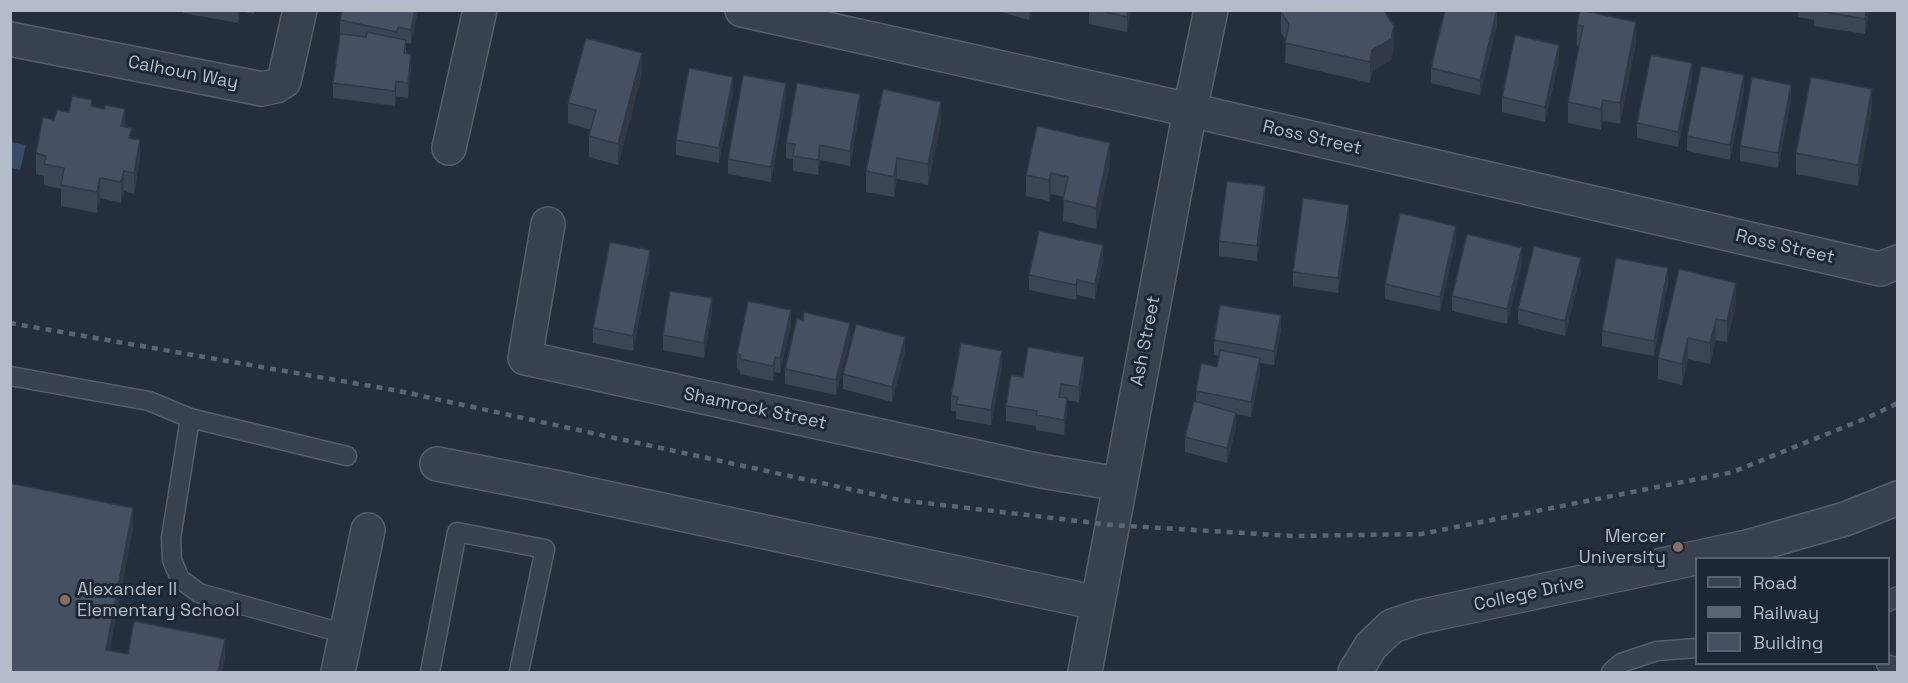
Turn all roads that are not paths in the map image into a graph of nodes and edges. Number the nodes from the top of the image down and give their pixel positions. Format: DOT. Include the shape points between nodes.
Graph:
graph roads {
  1 [pos="300,10"];
  2 [pos="480,10"];
  3 [pos="742,10"];
  4 [pos="1212,10"];
  5 [pos="10,39"];
  6 [pos="1190,110"];
  7 [pos="449,148"];
  8 [pos="548,224"];
  9 [pos="1889,265"];
  10 [pos="10,376"];
  11 [pos="189,418"];
  12 [pos="347,456"];
  13 [pos="437,464"];
  14 [pos="1119,484"];
  15 [pos="1898,498"];
  16 [pos="368,530"];
  17 [pos="1700,557"];
  18 [pos="1695,558"];
  19 [pos="1098,603"];
  20 [pos="346,634"];
  21 [pos="1695,648"];
  22 [pos="338,672"];
  23 [pos="430,672"];
  24 [pos="519,672"];
  25 [pos="1085,672"];
  26 [pos="1355,672"];
  27 [pos="1611,672"];
  1 -- 5 [label="street, Calhoun Way" via="284,81 262,89"];
  2 -- 7 [label="street"];
  3 -- 6 [label="street, Ross Street"];
  4 -- 6 [label="street, Ash Street"];
  6 -- 9 [label="street, Ross Street"];
  6 -- 14 [label="street, Ash Street"];
  8 -- 14 [label="street, Shamrock Street" via="525,358 1041,471"];
  10 -- 11 [label="lane" via="149,401"];
  11 -- 12 [label="lane"];
  11 -- 20 [label="lane" via="171,538 172,560 180,579 199,593"];
  13 -- 19 [label="street"];
  14 -- 19 [label="street, Ash Street"];
  15 -- 17 [label="street, College Drive" via="1845,519"];
  16 -- 20 [label="street"];
  18 -- 26 [label="street, College Drive" via="1392,626 1371,646"];
  19 -- 25 [label="street, Ash Street"];
  20 -- 22 [label="street"];
  21 -- 27 [label="lane" via="1657,651 1621,663"];
  23 -- 24 [label="lane" via="457,532 545,549"];
}
